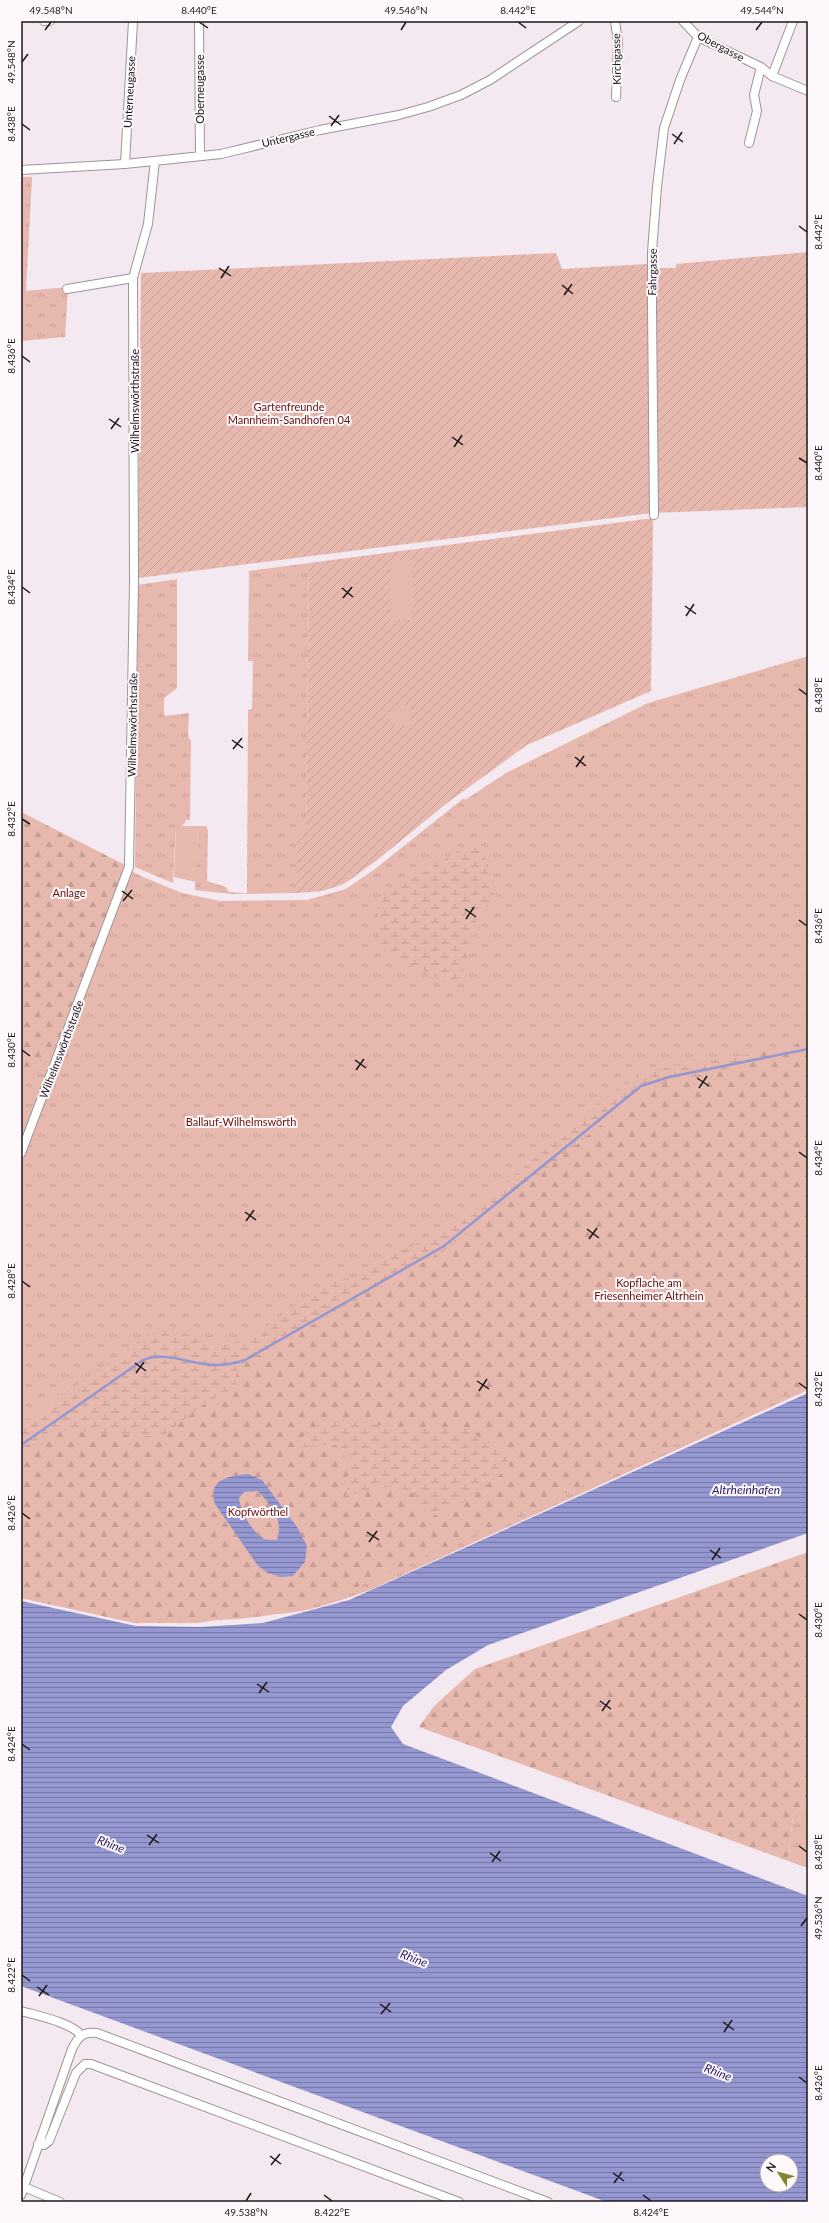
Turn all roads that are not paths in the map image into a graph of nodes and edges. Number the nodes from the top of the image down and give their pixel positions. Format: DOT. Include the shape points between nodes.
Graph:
graph roads {
  1 [pos="44,21"];
  2 [pos="50,21"];
  3 [pos="132,21"];
  4 [pos="199,21"];
  5 [pos="579,21"];
  6 [pos="614,21"];
  7 [pos="683,21"];
  8 [pos="793,21"];
  9 [pos="698,37"];
  10 [pos="762,67"];
  11 [pos="772,76"];
  12 [pos="808,91"];
  13 [pos="616,97"];
  14 [pos="749,143"];
  15 [pos="200,156"];
  16 [pos="155,161"];
  17 [pos="125,164"];
  18 [pos="21,170"];
  19 [pos="133,278"];
  20 [pos="67,289"];
  21 [pos="654,515"];
  22 [pos="21,1153"];
  23 [pos="21,2011"];
  24 [pos="81,2035"];
  25 [pos="38,2144"];
  26 [pos="22,2191"];
  27 [pos="60,2202"];
  28 [pos="459,2202"];
  29 [pos="548,2202"];
  1 -- 2 [label="street"];
  3 -- 17 [label="street, Unterneugasse"];
  4 -- 15 [label="street, Oberneugasse"];
  5 -- 15 [label="street, Untergasse" via="490,80 428,108 220,154"];
  6 -- 13 [label="street, Kirchgasse" via="618,42"];
  7 -- 9 [label="street, Obergasse"];
  8 -- 11 [label="street"];
  9 -- 10 [label="street, Obergasse"];
  9 -- 21 [label="street, Fahrgasse" via="664,128 657,187 652,252"];
  10 -- 11 [label="street, Obergasse"];
  10 -- 14 [label="street" via="754,95 757,111"];
  11 -- 12 [label="street, Obergasse"];
  15 -- 16 [label="street, Untergasse"];
  16 -- 17 [label="street, Untergasse"];
  16 -- 19 [label="street, Wilhelmswörthstraße" via="148,224"];
  17 -- 18 [label="street, Untergasse"];
  19 -- 20 [label="street"];
  19 -- 22 [label="street, Wilhelmswörthstraße" via="134,581 129,867"];
  23 -- 24 [label="street" via="68,2026"];
  24 -- 25 [label="street" via="72,2049"];
  24 -- 29 [label="street" via="88,2032 97,2034"];
  25 -- 26 [label="street"];
  25 -- 28 [label="street" via="44,2145 48,2141 76,2073 85,2064 91,2064"];
  26 -- 27 [label="street"];
}
